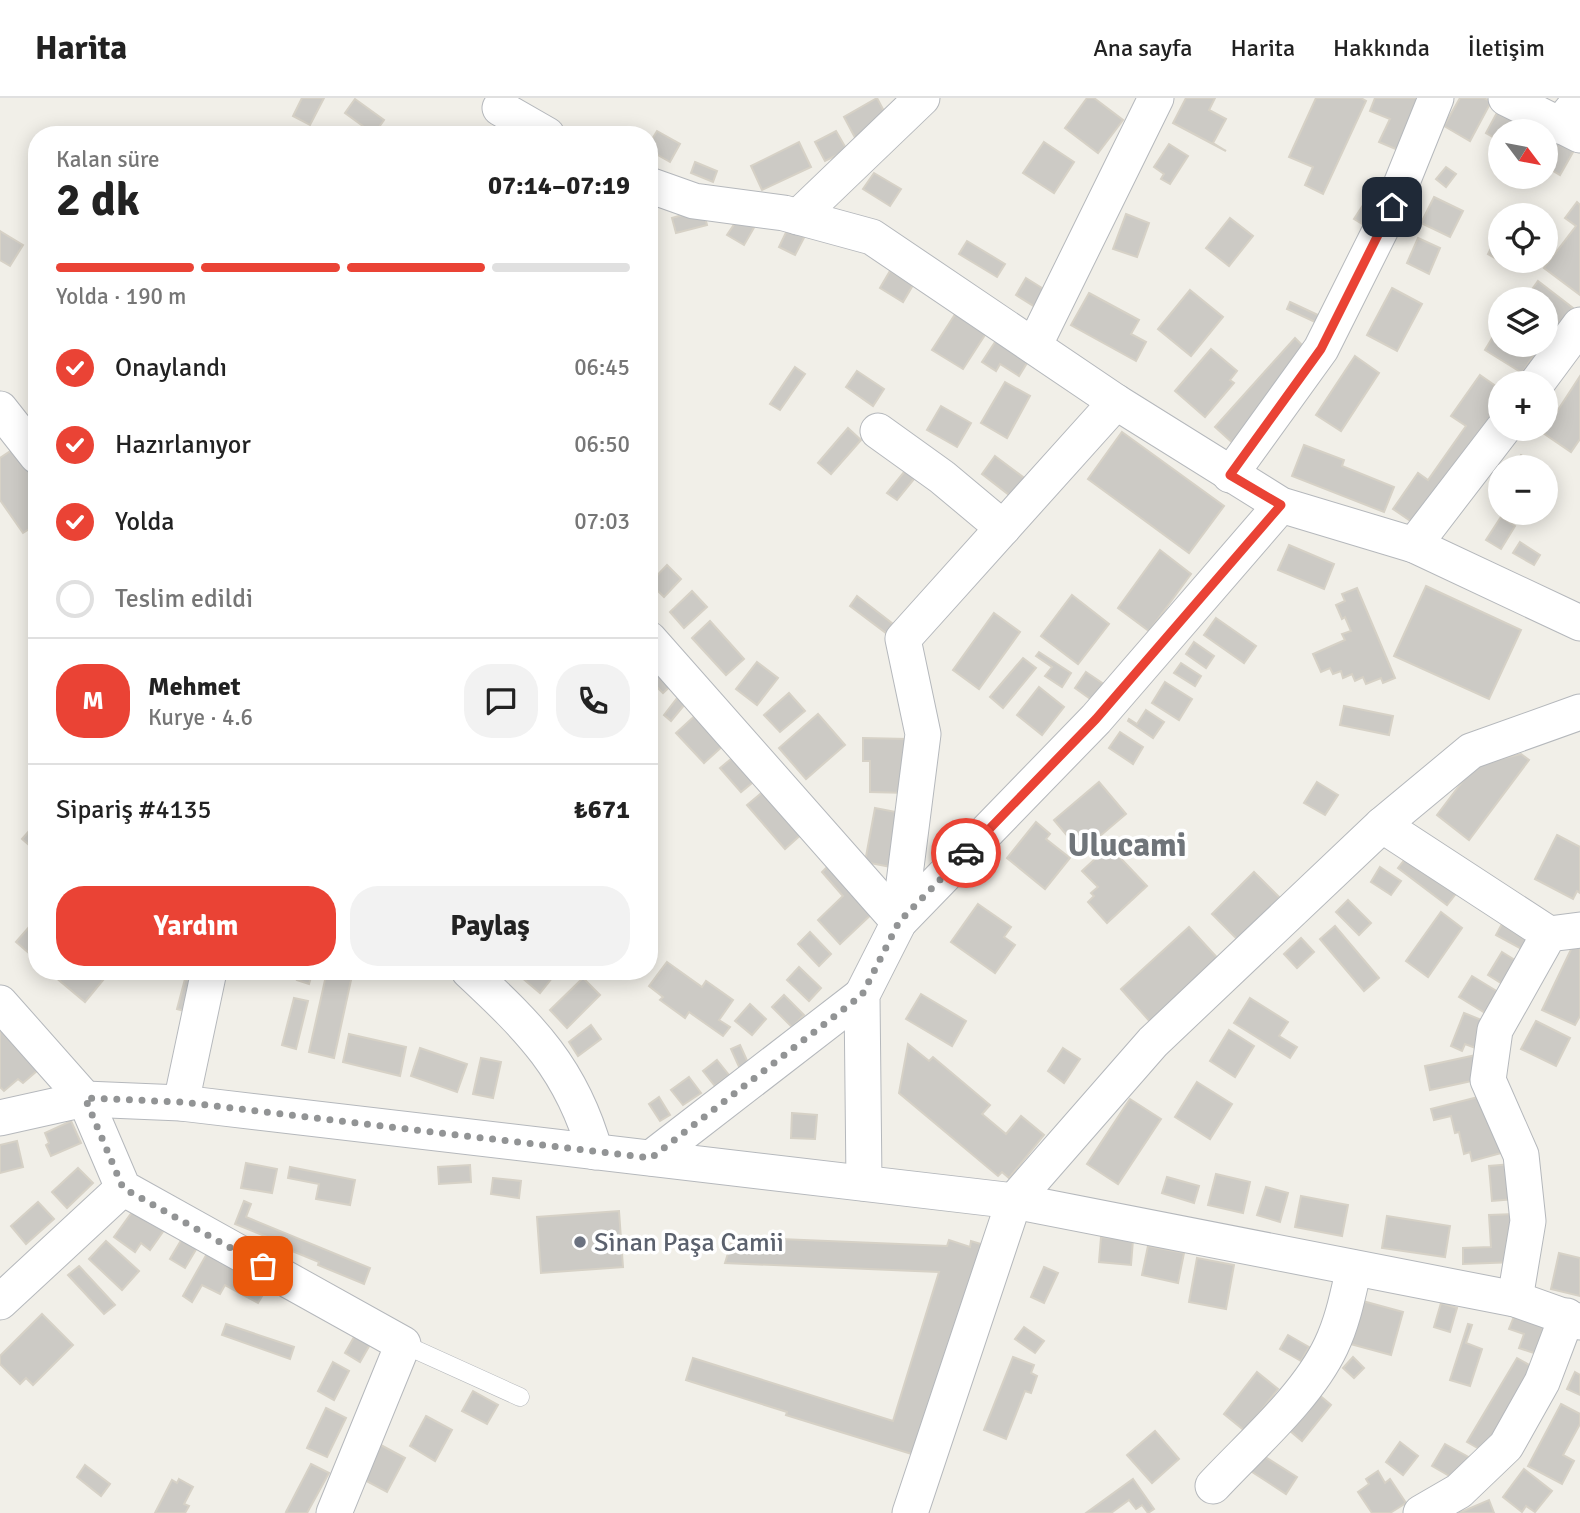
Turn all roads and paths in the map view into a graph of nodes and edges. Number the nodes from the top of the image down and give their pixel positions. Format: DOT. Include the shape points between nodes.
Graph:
graph roads {
  1 [pos="922,98"];
  2 [pos="1156,98"];
  3 [pos="1436,98"];
  4 [pos="1506,98"];
  5 [pos="497,114"];
  6 [pos="1573,120"];
  7 [pos="526,126"];
  8 [pos="658,188"];
  9 [pos="798,217"];
  10 [pos="1580,325"];
  11 [pos="1034,346"];
  12 [pos="1546,371"];
  13 [pos="1116,402"];
  14 [pos="0,408"];
  15 [pos="878,431"];
  16 [pos="1494,441"];
  17 [pos="28,444"];
  18 [pos="1230,475"];
  19 [pos="1281,505"];
  20 [pos="1003,527"];
  21 [pos="1414,545"];
  22 [pos="1580,623"];
  23 [pos="658,649"];
  24 [pos="1580,712"];
  25 [pos="1382,825"];
  26 [pos="899,922"];
  27 [pos="1565,932"];
  28 [pos="207,980"];
  29 [pos="479,980"];
  30 [pos="862,995"];
  31 [pos="0,1003"];
  32 [pos="85,1098"];
  33 [pos="181,1102"];
  34 [pos="0,1118"];
  35 [pos="595,1152"];
  36 [pos="651,1158"];
  37 [pos="864,1184"];
  38 [pos="123,1188"];
  39 [pos="1014,1201"];
  40 [pos="1354,1268"];
  41 [pos="1515,1299"];
  42 [pos="0,1302"];
  43 [pos="1573,1319"];
  44 [pos="403,1344"];
  45 [pos="520,1397"];
  46 [pos="1213,1486"];
  47 [pos="334,1513"];
  48 [pos="910,1513"];
  49 [pos="1421,1513"];
  1 -- 9 [label="street"];
  2 -- 11 [label="street"];
  3 -- 18 [label="street" via="1392,207 1321,349"];
  4 -- 6 [label="street"];
  5 -- 7 [label="street"];
  8 -- 9 [label="street" via="694,201"];
  9 -- 11 [label="street" via="872,237"];
  10 -- 12 [label="street"];
  11 -- 13 [label="street"];
  13 -- 18 [label="street"];
  13 -- 20 [label="street"];
  14 -- 17 [label="street"];
  15 -- 20 [label="street"];
  16 -- 21 [label="street"];
  18 -- 19 [label="street"];
  19 -- 21 [label="street"];
  19 -- 26 [label="street" via="1096,719"];
  20 -- 26 [label="street" via="902,639 923,734"];
  21 -- 22 [label="street"];
  23 -- 26 [label="street"];
  24 -- 25 [label="street" via="1471,751"];
  25 -- 27 [label="street"];
  25 -- 39 [label="street" via="1153,1042"];
  26 -- 30 [label="street"];
  27 -- 41 [label="street" via="1495,1030 1488,1080 1521,1155 1528,1221"];
  28 -- 33 [label="street"];
  29 -- 35 [label="street" via="545,1048 574,1092"];
  30 -- 36 [label="street"];
  30 -- 37 [label="street"];
  31 -- 32 [label="street"];
  32 -- 33 [label="street"];
  32 -- 34 [label="street"];
  32 -- 38 [label="street"];
  33 -- 35 [label="street"];
  35 -- 36 [label="street"];
  36 -- 37 [label="street"];
  37 -- 39 [label="street"];
  38 -- 42 [label="street"];
  38 -- 44 [label="street"];
  39 -- 40 [label="street"];
  39 -- 48 [label="street"];
  40 -- 41 [label="street"];
  40 -- 46 [label="street" via="1340,1324 1314,1376"];
  41 -- 43 [label="street"];
  43 -- 49 [label="street" via="1506,1446 1459,1491"];
  44 -- 45 [label="lane"];
  44 -- 47 [label="street"];
}
